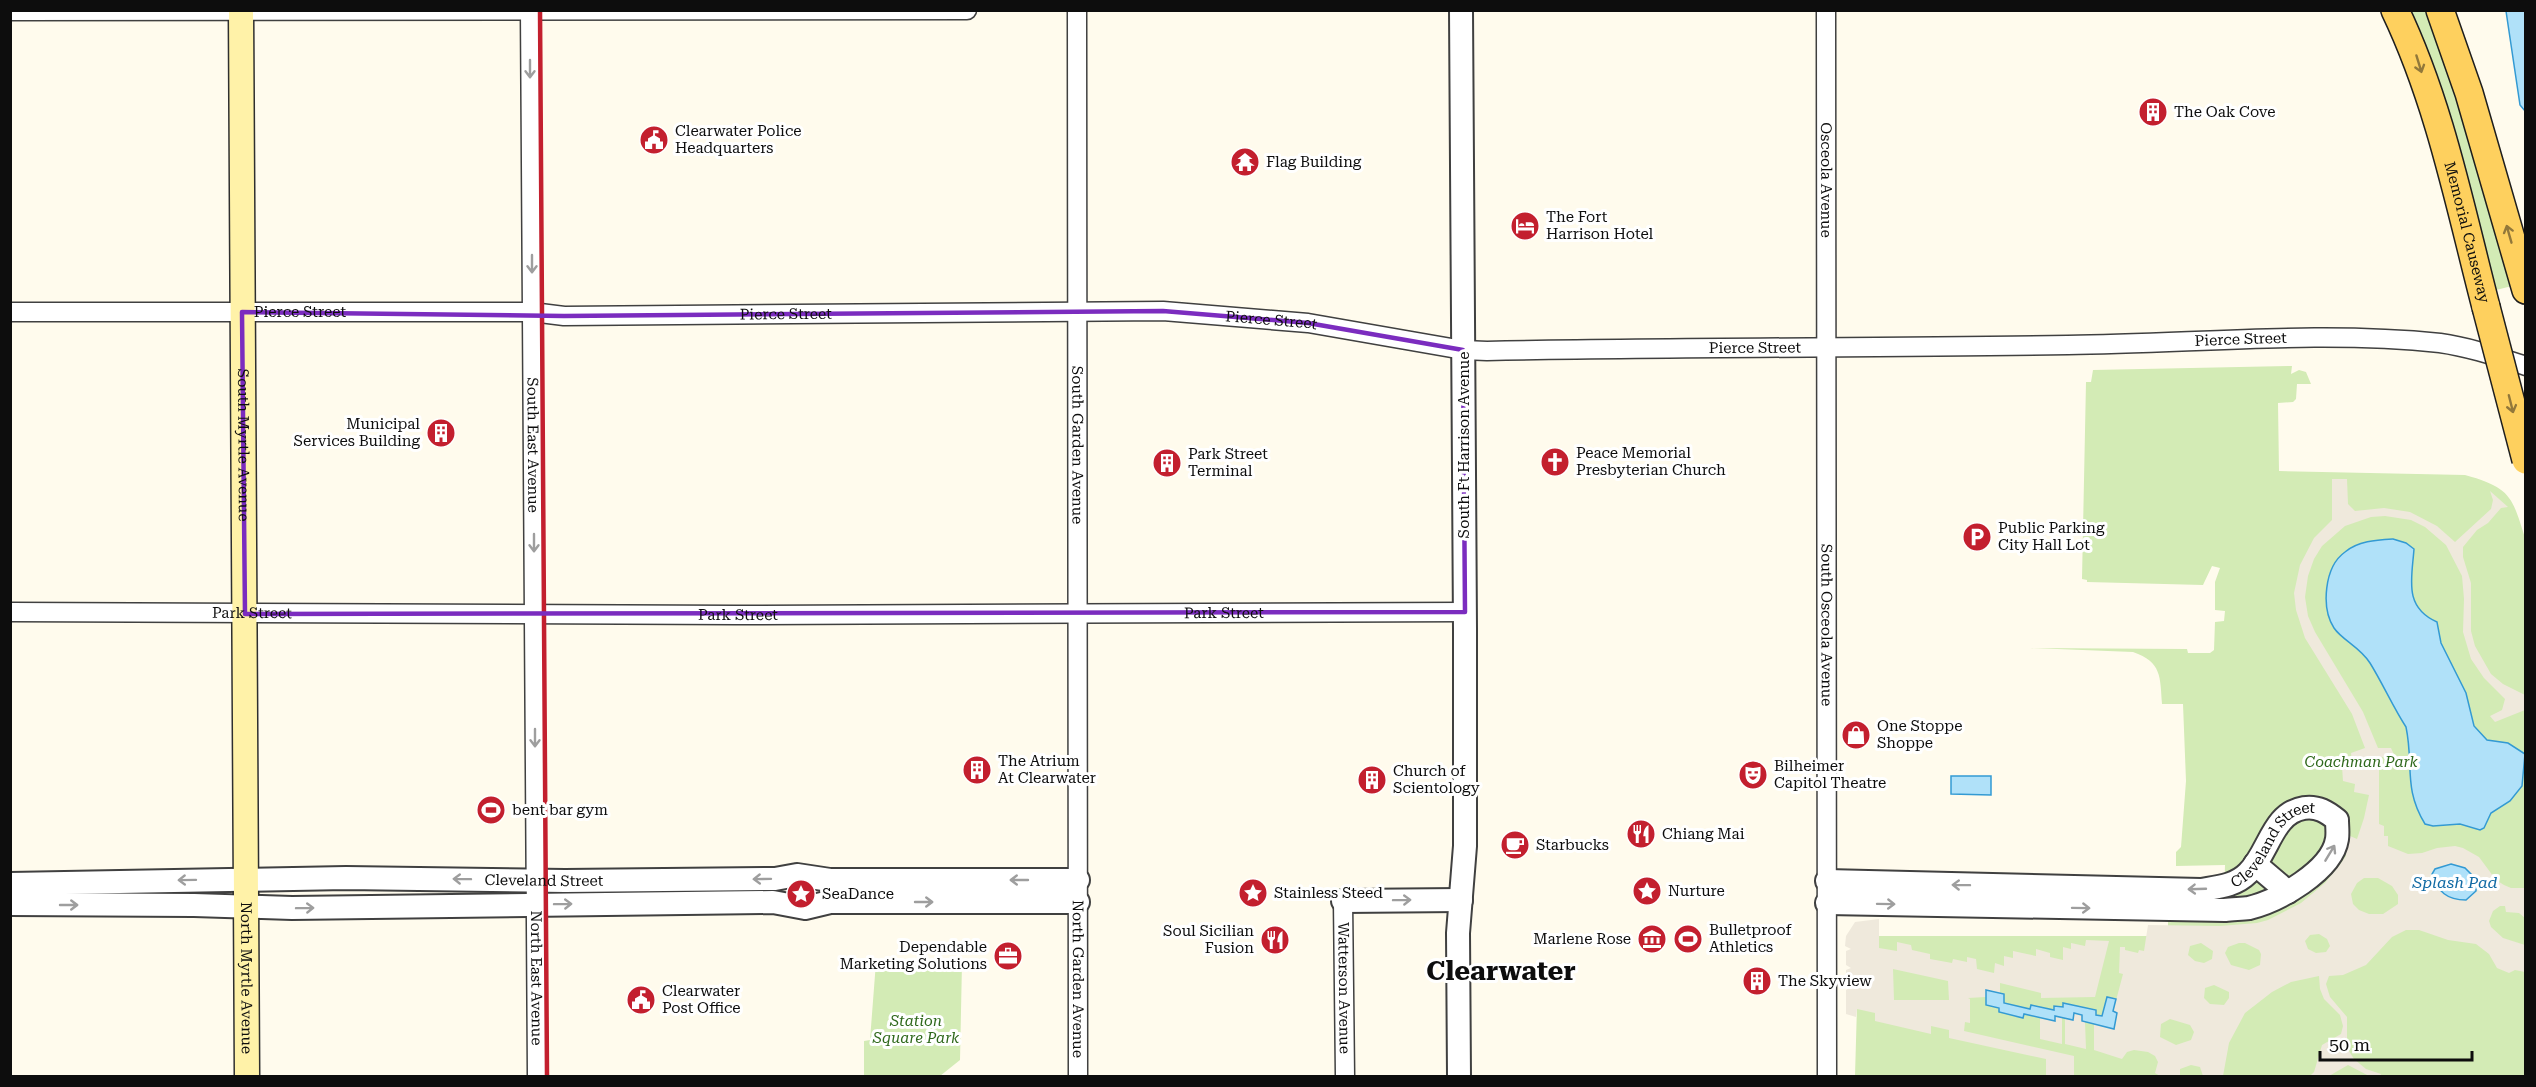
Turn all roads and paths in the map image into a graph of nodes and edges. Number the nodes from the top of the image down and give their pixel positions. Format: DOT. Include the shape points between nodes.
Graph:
graph roads {
  1 [pos="967,10"];
  2 [pos="1077,10"];
  3 [pos="1461,10"];
  4 [pos="1826,10"];
  5 [pos="2396,10"];
  6 [pos="2440,10"];
  7 [pos="10,11"];
  8 [pos="241,11"];
  9 [pos="530,11"];
  10 [pos="2526,290"];
  11 [pos="1078,311"];
  12 [pos="10,312"];
  13 [pos="242,312"];
  14 [pos="532,312"];
  15 [pos="1826,347"];
  16 [pos="1463,350"];
  17 [pos="2526,366"];
  18 [pos="2526,459"];
  19 [pos="10,612"];
  20 [pos="1465,612"];
  21 [pos="244,614"];
  22 [pos="535,614"];
  23 [pos="1078,614"];
  24 [pos="2255,864"];
  25 [pos="245,879"];
  26 [pos="536,879"];
  27 [pos="10,884"];
  28 [pos="1462,890"];
  29 [pos="1078,891"];
  30 [pos="1827,892"];
  31 [pos="2288,892"];
  32 [pos="1343,901"];
  33 [pos="10,904"];
  34 [pos="536,906"];
  35 [pos="246,907"];
  36 [pos="247,1077"];
  37 [pos="537,1077"];
  38 [pos="1078,1077"];
  39 [pos="1345,1077"];
  40 [pos="1459,1077"];
  41 [pos="1827,1077"];
  1 -- 9 [label="street"];
  2 -- 11 [label="street, South Garden Avenue"];
  3 -- 16 [label="street, South Ft Harrison Avenue"];
  4 -- 15 [label="street, Osceola Avenue"];
  5 -- 18 [label="main road, Memorial Causeway, one-way, bridge" via="2416,55 2441,134"];
  10 -- 6 [label="main road, one-way" via="2469,93"];
  7 -- 8 [label="street"];
  8 -- 9 [label="street"];
  8 -- 13 [label="main road, South Myrtle Avenue"];
  9 -- 14 [label="street, South East Avenue, one-way"];
  11 -- 14 [label="street, Pierce Street" via="574,315"];
  11 -- 16 [label="street, Pierce Street" via="1163,311 1269,318"];
  11 -- 23 [label="street, South Garden Avenue"];
  12 -- 13 [label="street, Pierce Street"];
  13 -- 14 [label="street, Pierce Street"];
  13 -- 21 [label="main road, South Myrtle Avenue"];
  14 -- 22 [label="street, South East Avenue, one-way"];
  15 -- 16 [label="street, Pierce Street"];
  15 -- 17 [label="street, Pierce Street" via="2333,338 2441,343"];
  15 -- 30 [label="street, South Osceola Avenue"];
  16 -- 20 [label="street, South Ft Harrison Avenue"];
  19 -- 21 [label="street, Park Street"];
  20 -- 23 [label="street, Park Street"];
  20 -- 28 [label="street, South Ft Harrison Avenue"];
  21 -- 22 [label="street, Park Street"];
  21 -- 25 [label="main road, South Myrtle Avenue"];
  22 -- 23 [label="street, Park Street"];
  22 -- 26 [label="street, South East Avenue, one-way"];
  23 -- 29 [label="street, South Garden Avenue"];
  24 -- 30 [label="street, Cleveland Street, one-way" via="2230,885 2201,890"];
  24 -- 31 [label="street"];
  31 -- 24 [label="street, Cleveland Street, one-way" via="2311,877 2331,854 2337,840 2337,820 2325,810 2293,810 2279,823"];
  26 -- 25 [label="street, Cleveland Street, one-way"];
  25 -- 27 [label="street, Cleveland Street, one-way"];
  25 -- 35 [label="main road, North Myrtle Avenue"];
  29 -- 26 [label="street, Cleveland Street, one-way" via="830,880 797,875 775,879"];
  26 -- 34 [label="street, North East Avenue"];
  32 -- 28 [label="street, one-way"];
  28 -- 40 [label="street, South Ft Harrison Avenue" via="1458,933"];
  34 -- 29 [label="street, Cleveland Street, one-way" via="773,902 806,908 830,902"];
  29 -- 38 [label="street, North Garden Avenue"];
  30 -- 31 [label="street, Cleveland Street, one-way" via="2225,910 2248,908"];
  30 -- 41 [label="street, South Osceola Avenue"];
  32 -- 39 [label="street, Watterson Avenue"];
  33 -- 35 [label="street, Cleveland Street, one-way"];
  35 -- 34 [label="street, Cleveland Street, one-way"];
  34 -- 37 [label="street, North East Avenue"];
  35 -- 36 [label="main road, North Myrtle Avenue"];
}
